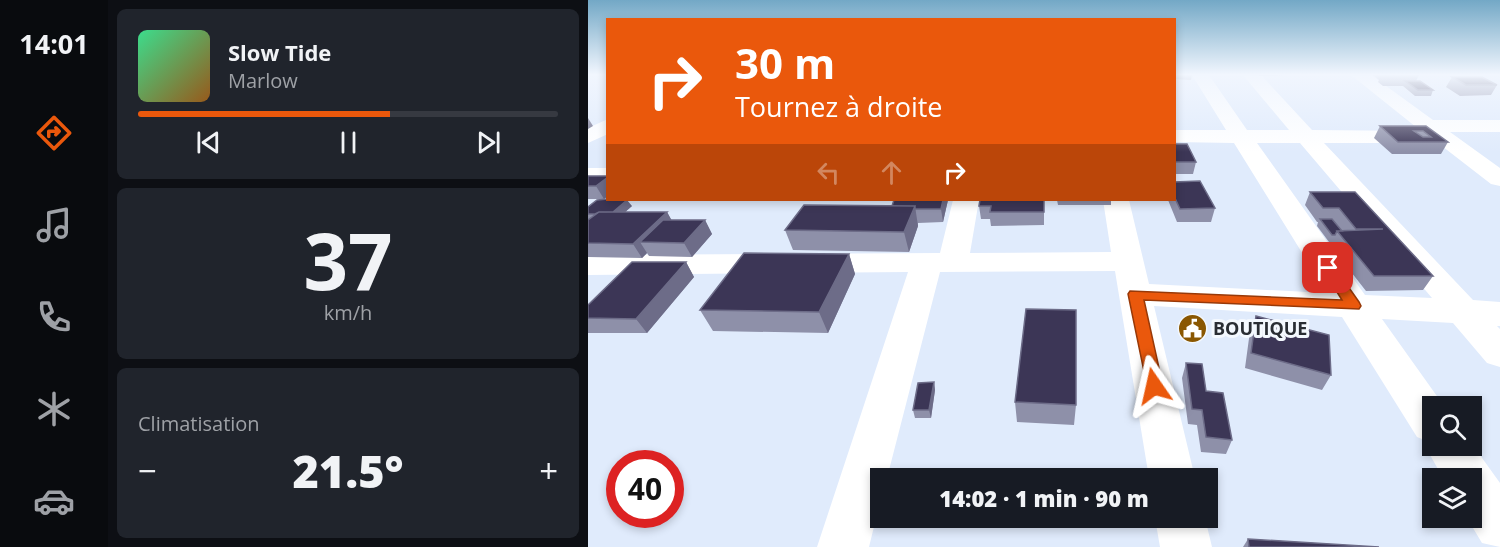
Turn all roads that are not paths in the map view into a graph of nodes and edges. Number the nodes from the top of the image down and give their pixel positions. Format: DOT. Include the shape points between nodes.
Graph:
graph roads {
  1 [pos="1217,101"];
  2 [pos="1274,101"];
  3 [pos="1394,101"];
  4 [pos="588,122"];
  5 [pos="606,123"];
  6 [pos="606,124"];
  7 [pos="1500,126"];
  8 [pos="1435,131"];
  9 [pos="1176,136"];
  10 [pos="1240,136"];
  11 [pos="1306,136"];
  12 [pos="588,137"];
  13 [pos="588,175"];
  14 [pos="606,175"];
  15 [pos="1500,179"];
  16 [pos="966,201"];
  17 [pos="1116,201"];
  18 [pos="940,262"];
  19 [pos="588,265"];
  20 [pos="1132,278"];
  21 [pos="1354,306"];
  22 [pos="1463,312"];
  23 [pos="1500,314"];
  24 [pos="1500,353"];
  25 [pos="1422,409"];
  26 [pos="1170,468"];
  27 [pos="1482,498"];
  28 [pos="1500,525"];
  29 [pos="1182,528"];
  30 [pos="843,547"];
  31 [pos="1186,547"];
  1 -- 10 [label="street"];
  2 -- 11 [label="street"];
  3 -- 8 [label="street"];
  4 -- 5 [label="street"];
  6 -- 12 [label="street"];
  7 -- 8 [label="street"];
  8 -- 11 [label="street"];
  8 -- 15 [label="street"];
  9 -- 10 [label="street"];
  10 -- 11 [label="street"];
  10 -- 21 [label="street"];
  11 -- 22 [label="street"];
  13 -- 14 [label="street"];
  16 -- 18 [label="street"];
  17 -- 20 [label="street"];
  18 -- 19 [label="street"];
  18 -- 20 [label="street"];
  18 -- 30 [label="street"];
  20 -- 21 [label="street"];
  20 -- 26 [label="street"];
  21 -- 22 [label="street"];
  21 -- 25 [label="street"];
  22 -- 23 [label="street"];
  22 -- 24 [label="street"];
  27 -- 28 [label="street"];
  29 -- 31 [label="street"];
}
